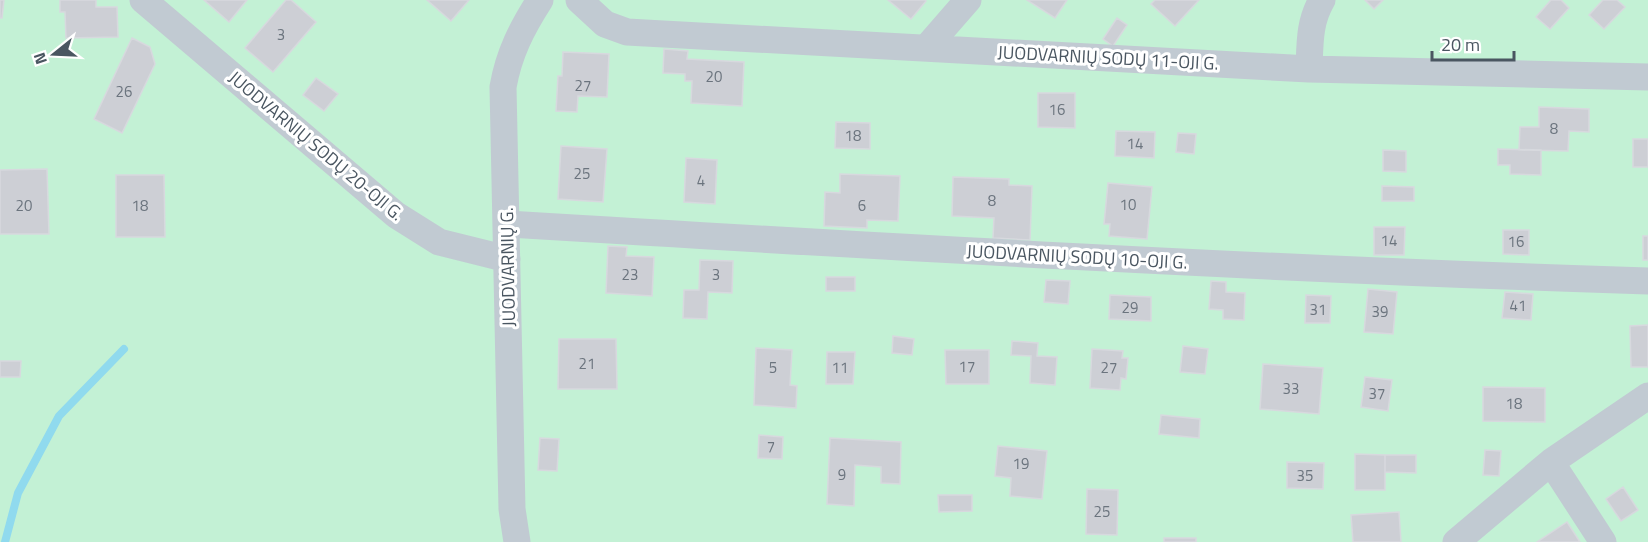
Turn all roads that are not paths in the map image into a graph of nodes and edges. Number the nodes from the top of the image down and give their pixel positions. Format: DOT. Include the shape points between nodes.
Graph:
graph roads {
  1 [pos="143,0"];
  2 [pos="540,0"];
  3 [pos="579,0"];
  4 [pos="968,0"];
  5 [pos="1322,0"];
  6 [pos="927,47"];
  7 [pos="1309,69"];
  8 [pos="1648,77"];
  9 [pos="507,224"];
  10 [pos="507,259"];
  11 [pos="1648,281"];
  12 [pos="1648,396"];
  13 [pos="1551,462"];
  14 [pos="517,542"];
  15 [pos="1455,542"];
  16 [pos="1603,542"];
  1 -- 10 [label="street, JUODVARNIŲ SODŲ 20-OJI G." via="396,215 439,242"];
  2 -- 9 [label="street, JUODVARNIŲ G." via="509,57 503,87"];
  3 -- 6 [label="street, JUODVARNIŲ SODŲ 11-OJI G." via="605,24 627,32"];
  4 -- 6 [label="street"];
  5 -- 7 [label="street" via="1310,32"];
  6 -- 7 [label="street, JUODVARNIŲ SODŲ 11-OJI G."];
  7 -- 8 [label="street, JUODVARNIŲ SODŲ 11-OJI G."];
  9 -- 10 [label="street, JUODVARNIŲ G."];
  9 -- 11 [label="street, JUODVARNIŲ SODŲ 10-OJI G." via="1094,259"];
  10 -- 14 [label="street, JUODVARNIŲ G." via="512,509"];
  12 -- 13 [label="street"];
  13 -- 15 [label="street"];
  13 -- 16 [label="street"];
}
